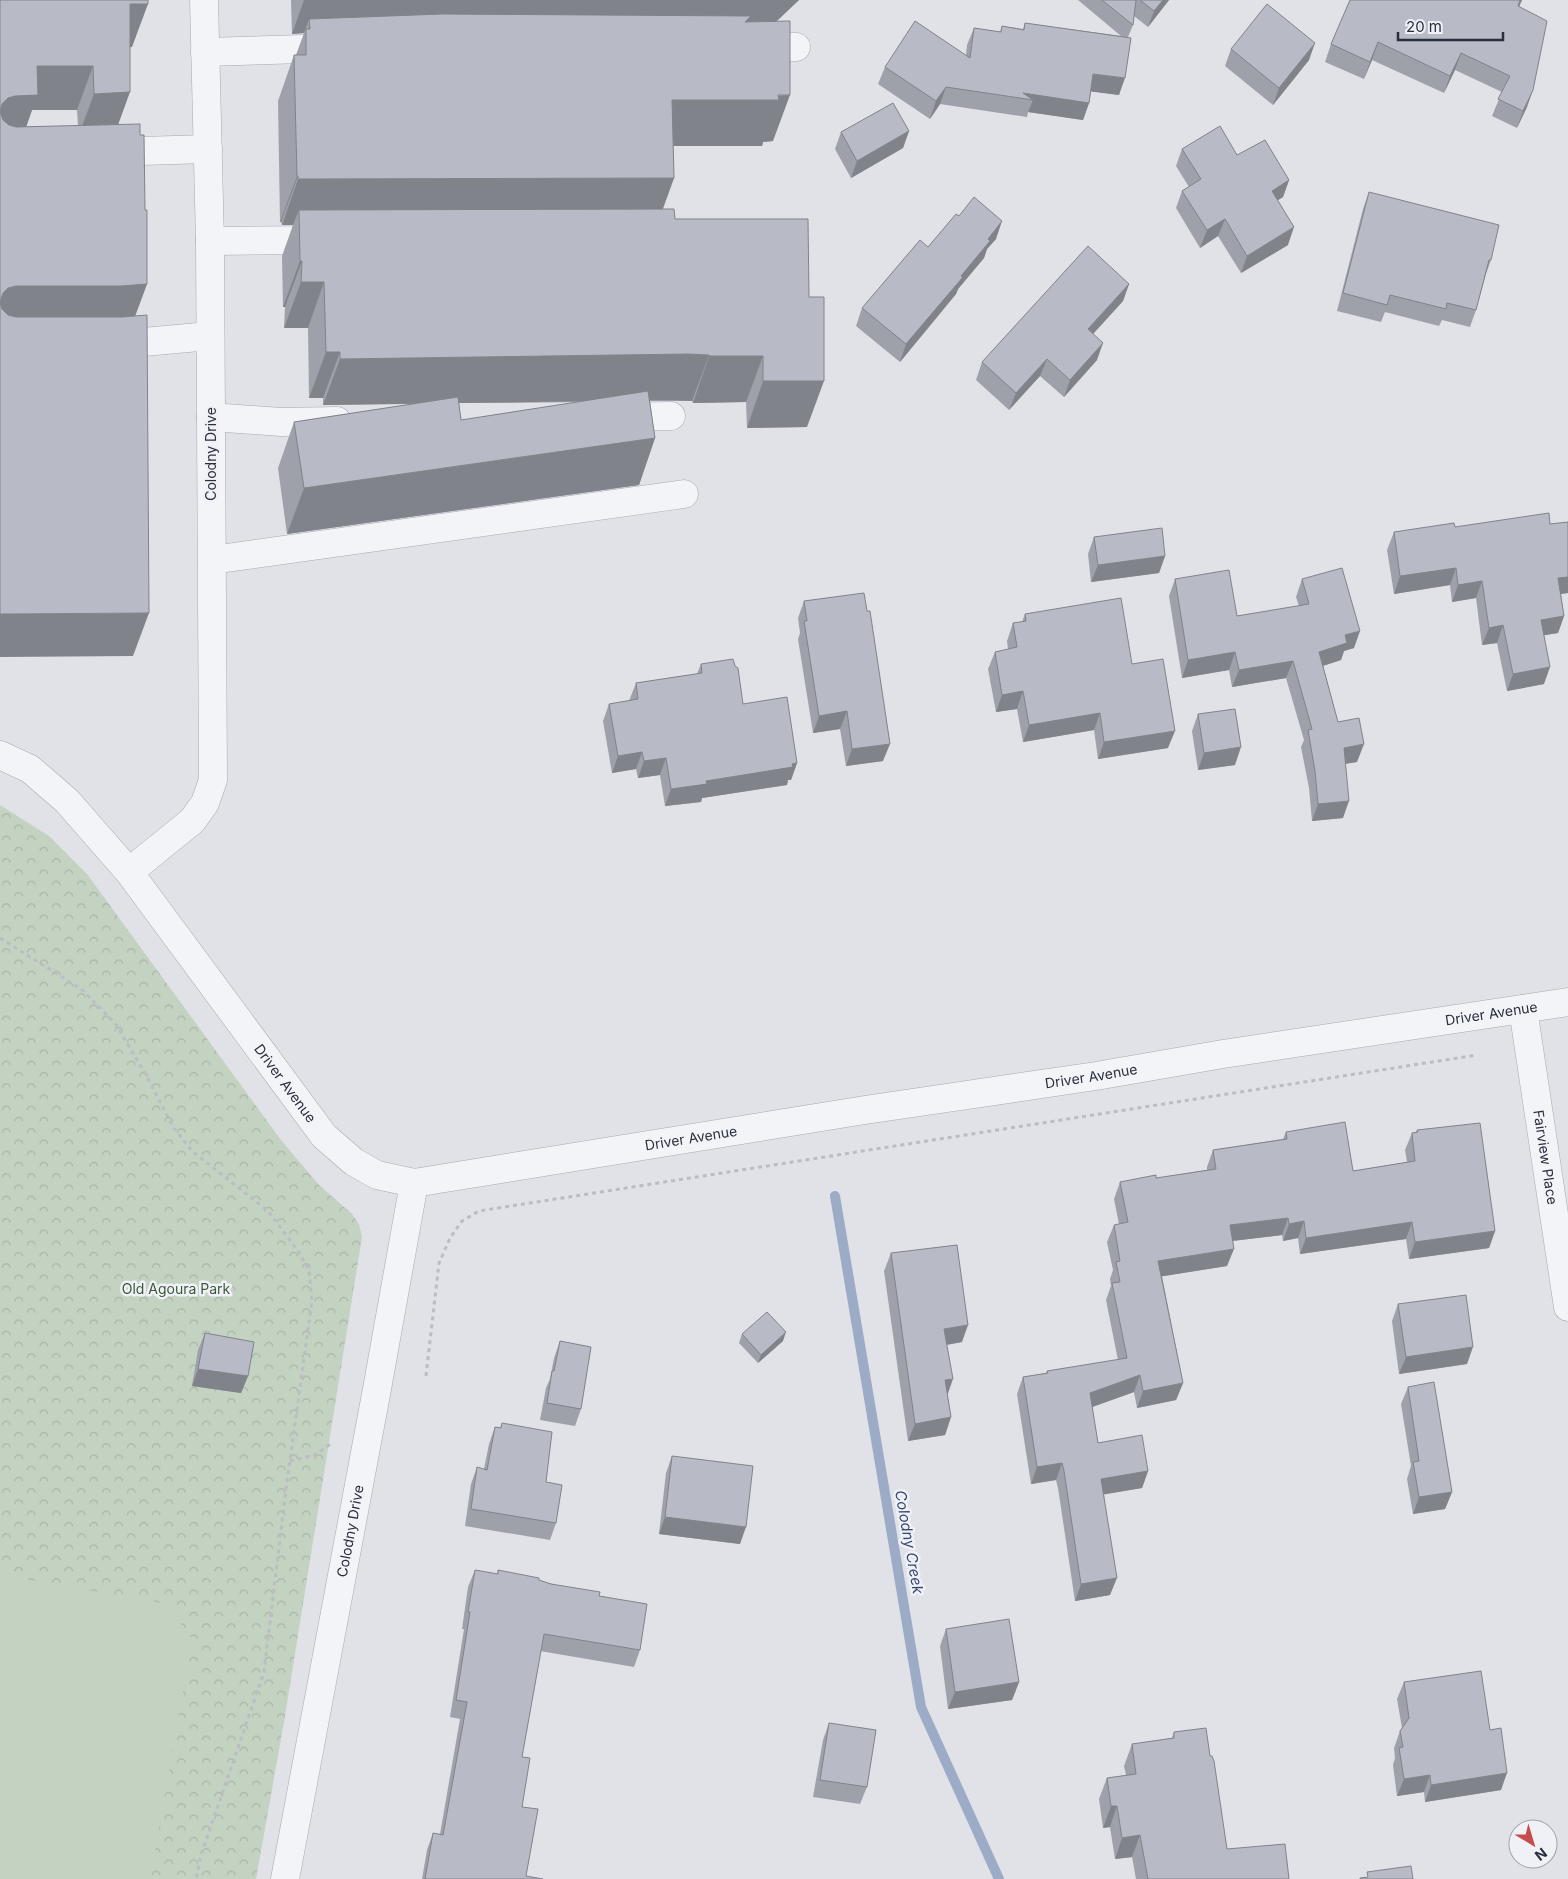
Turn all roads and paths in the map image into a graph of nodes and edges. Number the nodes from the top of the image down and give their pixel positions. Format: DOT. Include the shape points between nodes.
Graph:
graph roads {
  1 [pos="204,0"];
  2 [pos="365,47"];
  3 [pos="727,47"];
  4 [pos="796,47"];
  5 [pos="205,52"];
  6 [pos="208,149"];
  7 [pos="79,152"];
  8 [pos="210,240"];
  9 [pos="348,240"];
  10 [pos="210,336"];
  11 [pos="87,345"];
  12 [pos="671,416"];
  13 [pos="211,417"];
  14 [pos="593,417"];
  15 [pos="359,420"];
  16 [pos="684,494"];
  17 [pos="212,560"];
  18 [pos="0,755"];
  19 [pos="129,872"];
  20 [pos="0,938"];
  21 [pos="1568,1002"];
  22 [pos="1523,1009"];
  23 [pos="1477,1055"];
  24 [pos="414,1184"];
  25 [pos="1568,1307"];
  26 [pos="426,1376"];
  27 [pos="334,1434"];
  28 [pos="290,1461"];
  29 [pos="196,1879"];
  30 [pos="285,1879"];
  1 -- 5 [label="street, Colodny Drive"];
  2 -- 5 [label="street"];
  3 -- 4 [label="street"];
  5 -- 6 [label="street, Colodny Drive"];
  6 -- 7 [label="street"];
  6 -- 8 [label="street, Colodny Drive"];
  8 -- 9 [label="street"];
  8 -- 10 [label="street, Colodny Drive"];
  10 -- 11 [label="street"];
  10 -- 13 [label="street, Colodny Drive"];
  12 -- 14 [label="street"];
  13 -- 15 [label="street" via="280,422"];
  13 -- 17 [label="street, Colodny Drive"];
  16 -- 17 [label="street"];
  17 -- 19 [label="street, Colodny Drive" via="213,780 205,803 192,821"];
  18 -- 19 [label="street, Driver Avenue" via="30,769 67,801"];
  19 -- 24 [label="street, Driver Avenue" via="324,1136 354,1162 376,1175"];
  20 -- 28 [label="path" via="81,989 115,1023 173,1127 192,1151 268,1211 306,1263 312,1300"];
  21 -- 22 [label="street, Driver Avenue"];
  22 -- 24 [label="street, Driver Avenue" via="865,1110"];
  22 -- 25 [label="street, Fairview Place"];
  23 -- 26 [label="path" via="479,1211 462,1221 439,1263"];
  24 -- 30 [label="street, Colodny Drive"];
  27 -- 28 [label="path" via="332,1444 315,1455"];
  28 -- 29 [label="path" via="264,1672 201,1855"];
}
